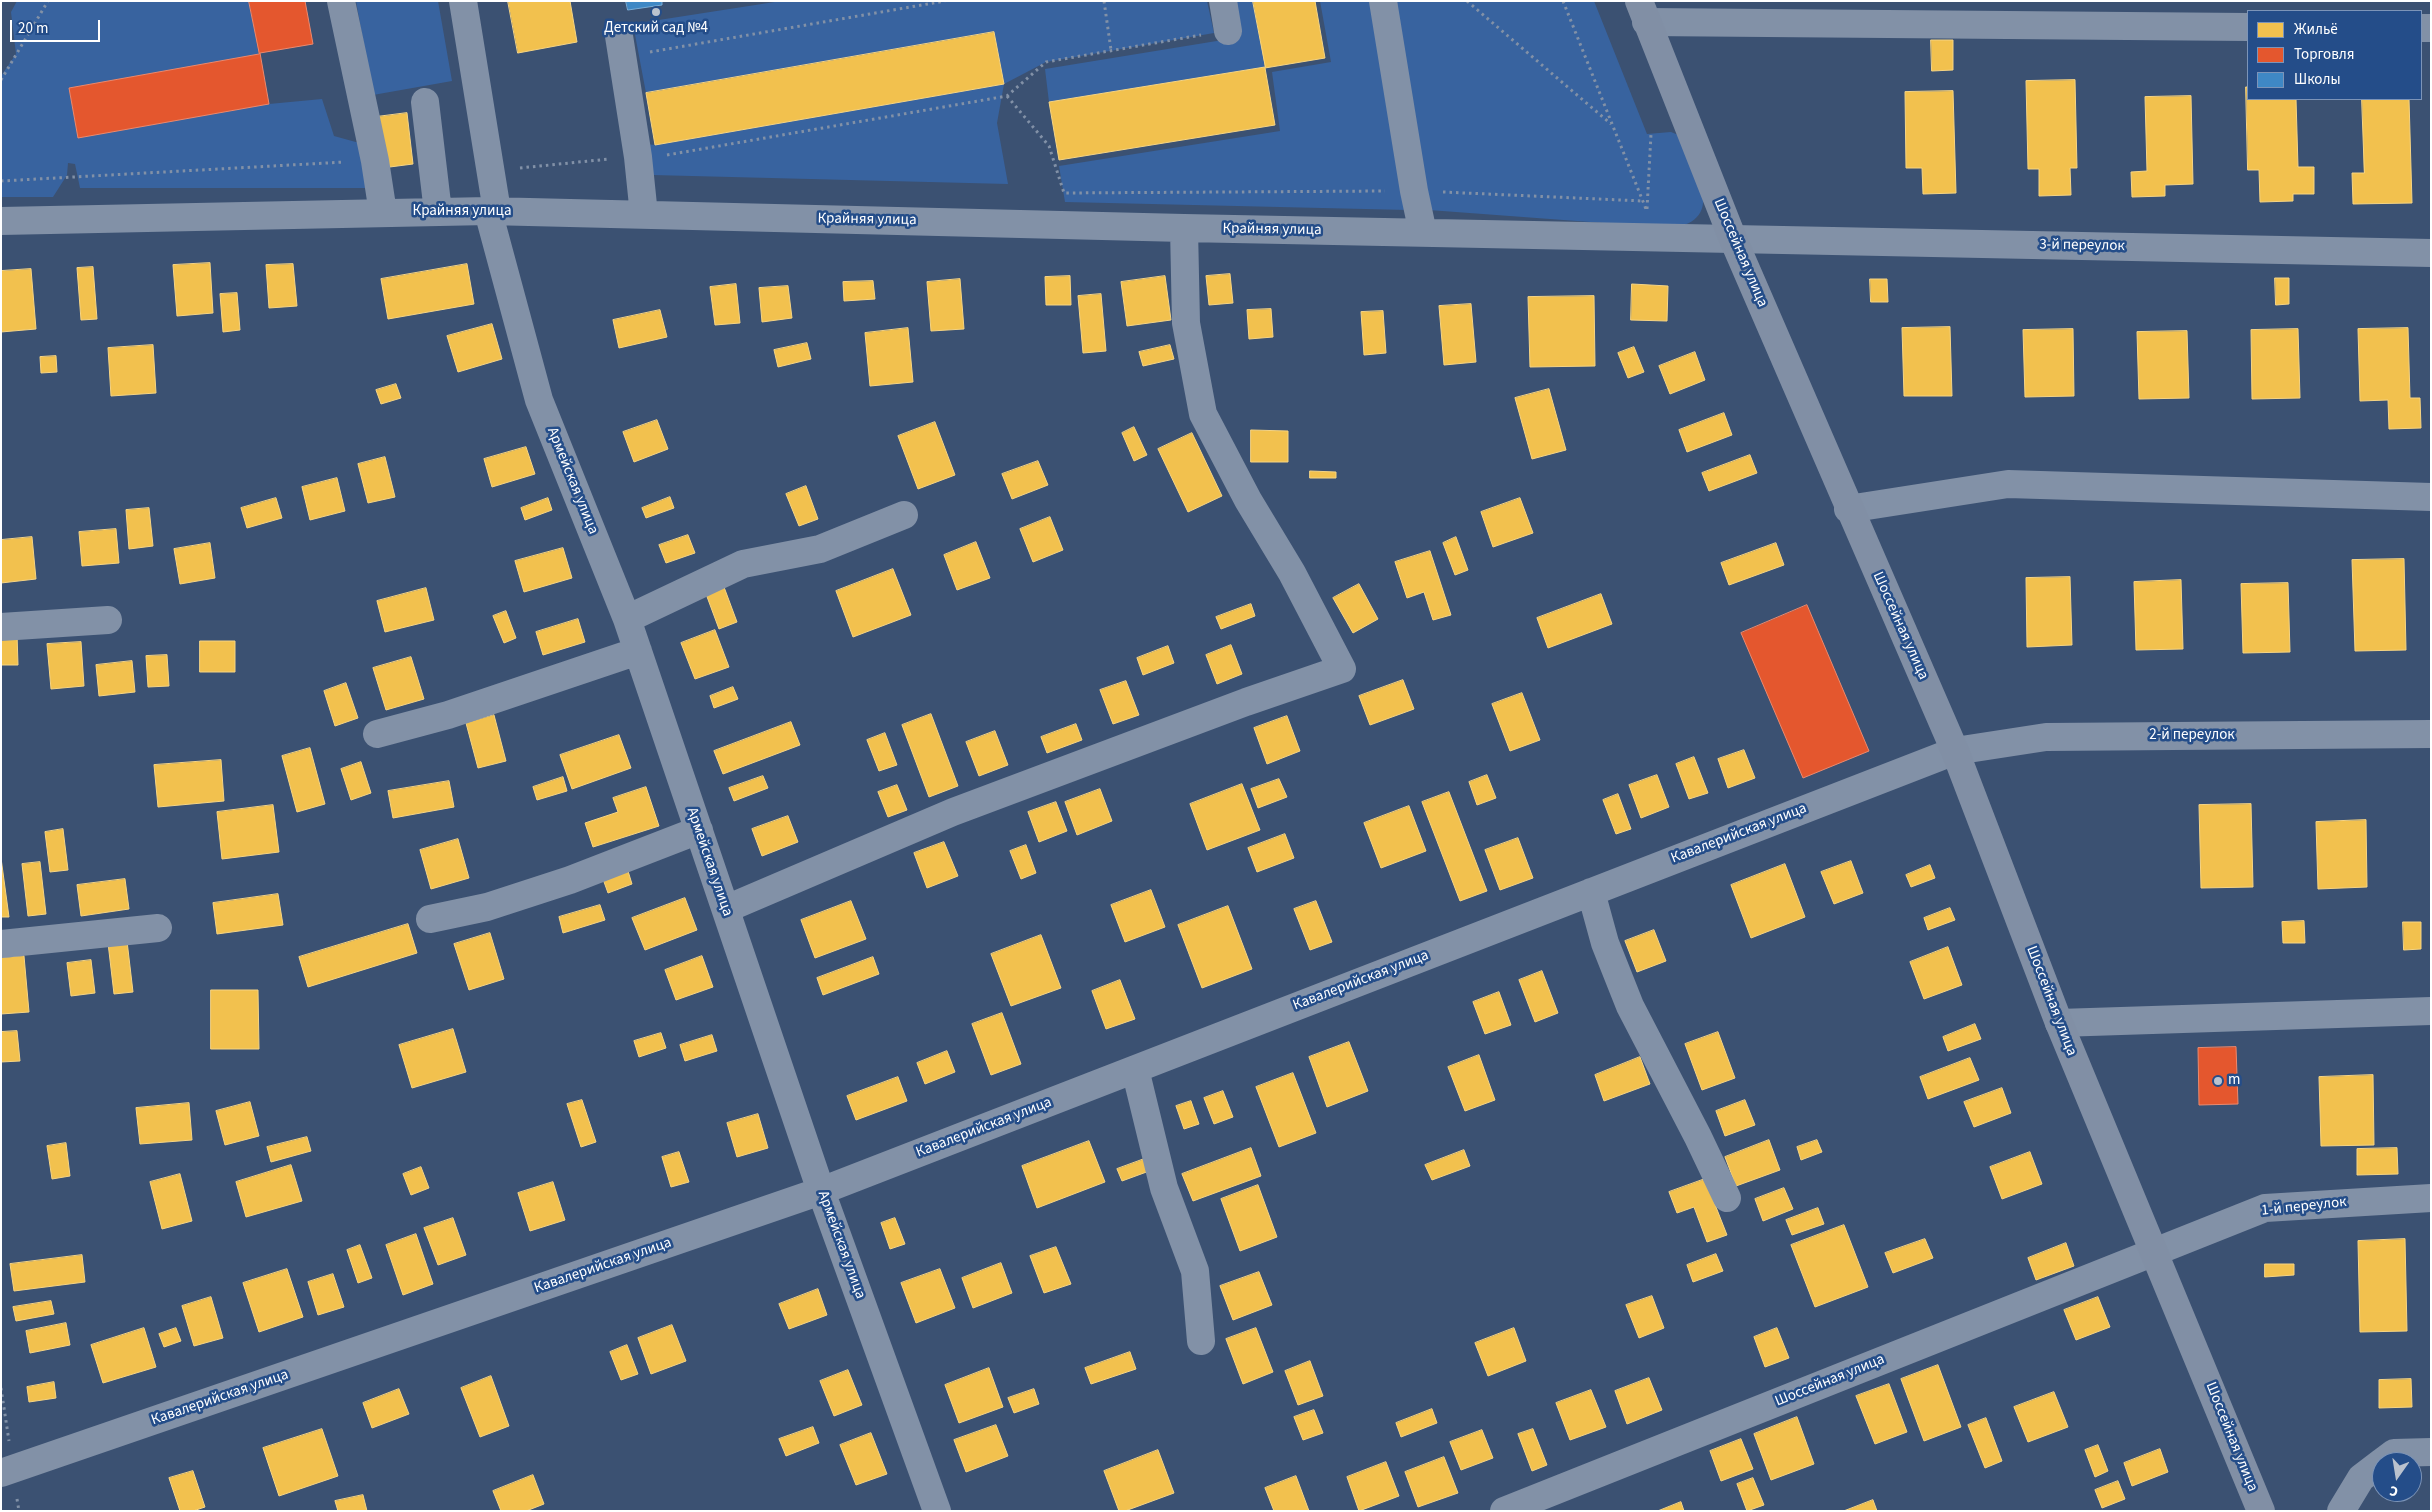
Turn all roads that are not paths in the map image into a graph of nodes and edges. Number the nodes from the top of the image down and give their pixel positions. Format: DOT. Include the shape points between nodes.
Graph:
graph roads {
  1 [pos="341,1"];
  2 [pos="463,1"];
  3 [pos="1223,1"];
  4 [pos="1383,1"];
  5 [pos="1642,12"];
  6 [pos="2247,27"];
  7 [pos="1228,31"];
  8 [pos="621,46"];
  9 [pos="424,102"];
  10 [pos="493,211"];
  11 [pos="438,212"];
  12 [pos="383,213"];
  13 [pos="644,215"];
  14 [pos="1,221"];
  15 [pos="1184,228"];
  16 [pos="1423,233"];
  17 [pos="1733,239"];
  18 [pos="2431,253"];
  19 [pos="2431,497"];
  20 [pos="1848,509"];
  21 [pos="904,515"];
  22 [pos="627,619"];
  23 [pos="108,620"];
  24 [pos="1,627"];
  25 [pos="638,651"];
  26 [pos="377,734"];
  27 [pos="2431,734"];
  28 [pos="1954,751"];
  29 [pos="699,830"];
  30 [pos="1591,892"];
  31 [pos="726,909"];
  32 [pos="430,919"];
  33 [pos="158,928"];
  34 [pos="1,944"];
  35 [pos="2431,1011"];
  36 [pos="2059,1023"];
  37 [pos="1135,1069"];
  38 [pos="821,1191"];
  39 [pos="1727,1198"];
  40 [pos="2431,1198"];
  41 [pos="2155,1252"];
  42 [pos="1201,1342"];
  43 [pos="2372,1470"];
  44 [pos="1,1473"];
  45 [pos="938,1511"];
  46 [pos="1504,1511"];
  47 [pos="2262,1511"];
  48 [pos="2341,1511"];
  1 -- 12 [label="street"];
  2 -- 10 [label="street, Армейская улица" via="490,171"];
  3 -- 7 [label="street"];
  4 -- 16 [label="street"];
  5 -- 6 [label="street"];
  5 -- 17 [label="main road, Шоссейная улица"];
  8 -- 13 [label="street"];
  9 -- 11 [label="street"];
  10 -- 11 [label="street, Крайняя улица"];
  10 -- 13 [label="street, Крайняя улица"];
  10 -- 22 [label="street, Армейская улица" via="540,400"];
  11 -- 12 [label="street, Крайняя улица"];
  12 -- 14 [label="street, Крайняя улица"];
  13 -- 15 [label="street, Крайняя улица"];
  15 -- 16 [label="street, Крайняя улица"];
  15 -- 31 [label="street" via="1186,322 1203,414 1342,669 953,812"];
  16 -- 17 [label="street, Крайняя улица"];
  17 -- 18 [label="street, 3-й переулок"];
  17 -- 20 [label="main road, Шоссейная улица"];
  19 -- 20 [label="street" via="2008,484"];
  20 -- 28 [label="main road, Шоссейная улица"];
  21 -- 22 [label="street" via="820,548 743,564"];
  22 -- 25 [label="street, Армейская улица"];
  23 -- 24 [label="street"];
  25 -- 26 [label="street" via="448,716"];
  25 -- 29 [label="street, Армейская улица"];
  27 -- 28 [label="street, 2-й переулок" via="2046,737"];
  28 -- 30 [label="street, Кавалерийская улица"];
  28 -- 36 [label="main road, Шоссейная улица"];
  29 -- 31 [label="street, Армейская улица"];
  29 -- 32 [label="street" via="524,895"];
  30 -- 37 [label="street, Кавалерийская улица"];
  30 -- 39 [label="street" via="1605,943 1630,1006"];
  31 -- 38 [label="street, Армейская улица"];
  33 -- 34 [label="street"];
  35 -- 36 [label="street"];
  36 -- 41 [label="main road, Шоссейная улица"];
  37 -- 38 [label="street, Кавалерийская улица"];
  37 -- 42 [label="street" via="1164,1188 1195,1271"];
  38 -- 44 [label="street, Кавалерийская улица"];
  38 -- 45 [label="street, Армейская улица"];
  40 -- 41 [label="street, 1-й переулок" via="2265,1208"];
  41 -- 46 [label="street, Шоссейная улица"];
  41 -- 47 [label="main road, Шоссейная улица"];
  43 -- 48 [label="street" via="2361,1478"];
}
